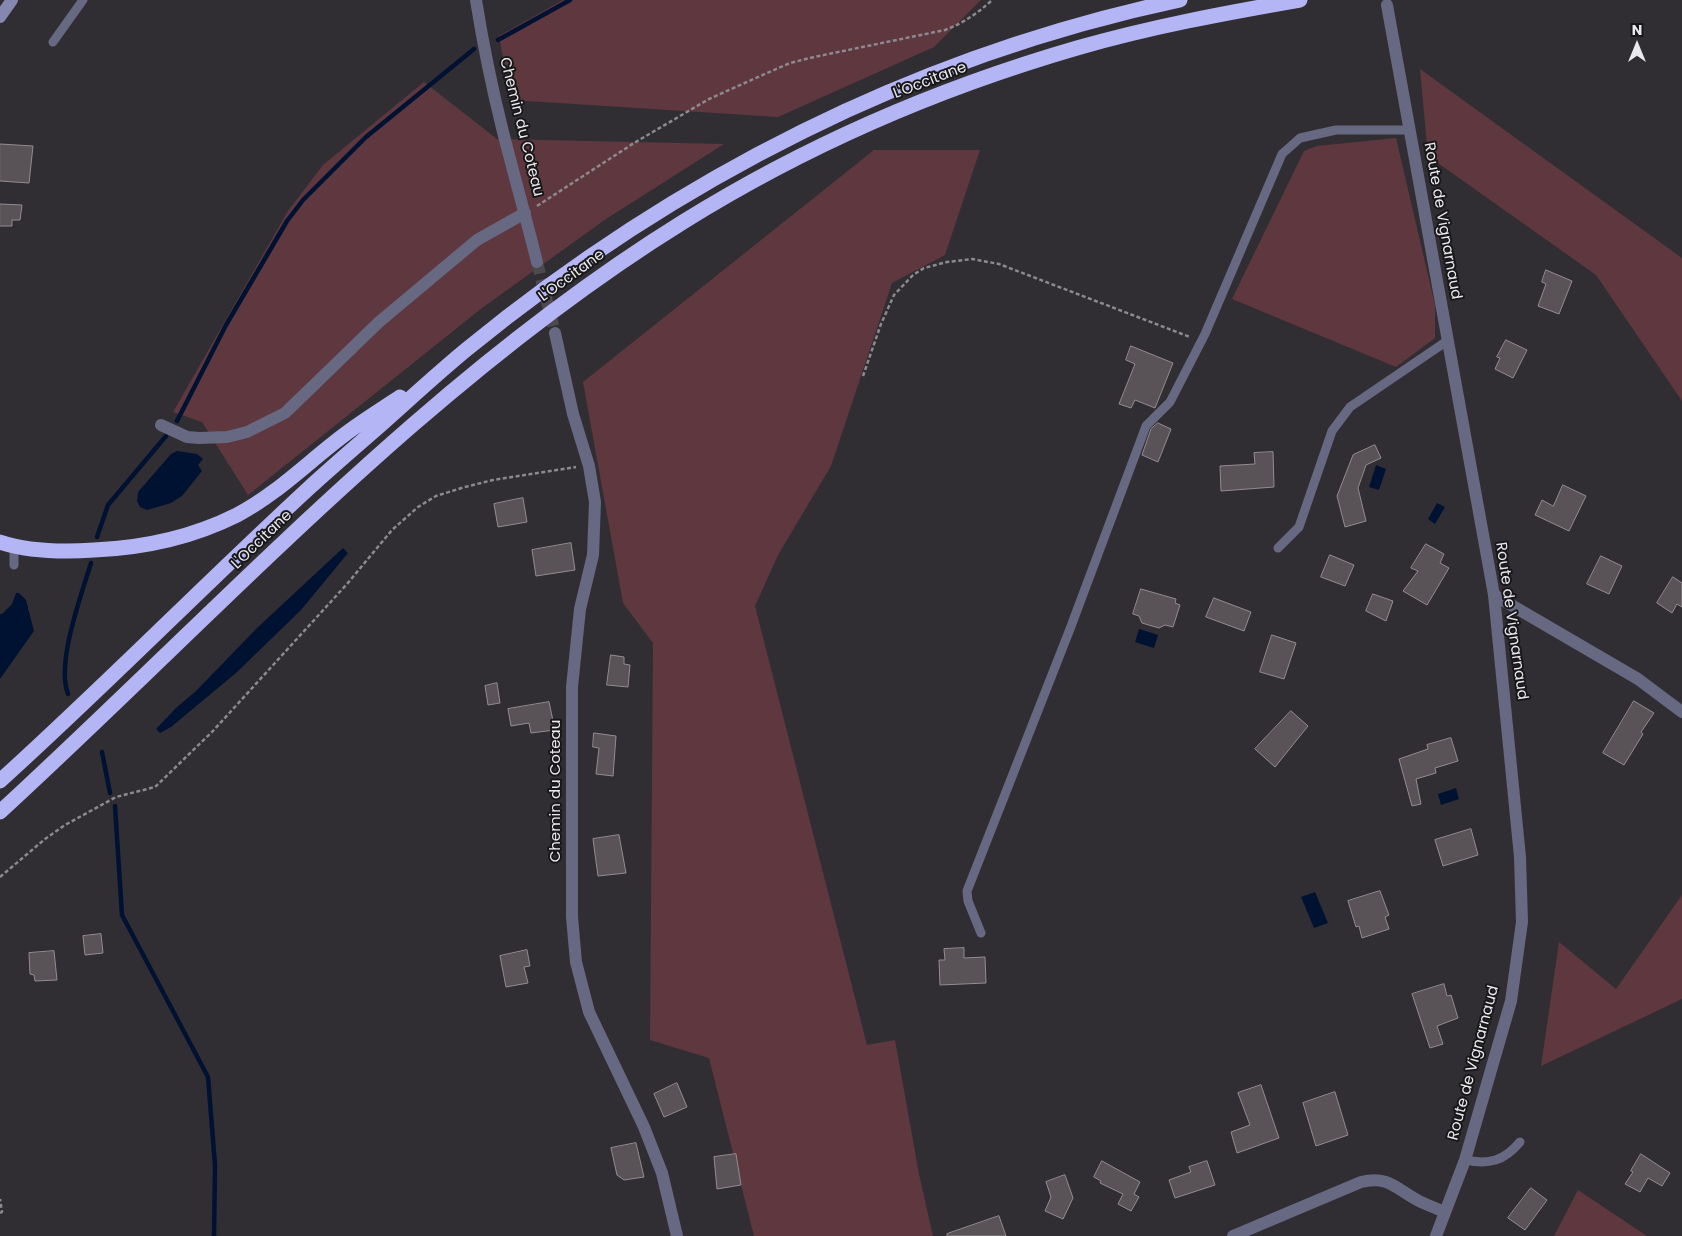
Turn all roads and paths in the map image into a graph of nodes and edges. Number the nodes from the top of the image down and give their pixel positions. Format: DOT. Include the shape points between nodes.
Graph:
graph roads {
  1 [pos="12,0"];
  2 [pos="83,0"];
  3 [pos="476,0"];
  4 [pos="992,0"];
  5 [pos="1180,0"];
  6 [pos="1300,0"];
  7 [pos="1387,5"];
  8 [pos="0,17"];
  9 [pos="53,42"];
  10 [pos="1410,130"];
  11 [pos="525,213"];
  12 [pos="537,262"];
  13 [pos="555,333"];
  14 [pos="1201,341"];
  15 [pos="1448,341"];
  16 [pos="451,362"];
  17 [pos="864,376"];
  18 [pos="161,425"];
  19 [pos="588,466"];
  20 [pos="7,544"];
  21 [pos="1278,548"];
  22 [pos="14,565"];
  23 [pos="1494,595"];
  24 [pos="1682,712"];
  25 [pos="0,781"];
  26 [pos="0,812"];
  27 [pos="0,877"];
  28 [pos="981,933"];
  29 [pos="1520,1142"];
  30 [pos="1465,1160"];
  31 [pos="0,1200"];
  32 [pos="1444,1212"];
  33 [pos="0,1213"];
  34 [pos="677,1236"];
  35 [pos="1233,1236"];
  36 [pos="1436,1236"];
  1 -- 8 [label="main road"];
  2 -- 9 [label="lane"];
  3 -- 11 [label="street, Chemin du Coteau" via="502,131"];
  4 -- 11 [label="path" via="963,23 945,30 790,63 709,99"];
  5 -- 16 [label="highway, L'Occitane" via="1000,49 911,82 800,132 675,200 609,243"];
  6 -- 26 [label="highway, L'Occitane" via="1234,11 1078,48 936,96 808,153 684,222 621,262 468,377 324,504"];
  7 -- 10 [label="street, Route de Vignarnaud"];
  10 -- 14 [label="lane" via="1336,130 1300,138 1282,154"];
  10 -- 15 [label="street, Route de Vignarnaud"];
  11 -- 12 [label="street, Chemin du Coteau"];
  11 -- 18 [label="street" via="477,240 454,259 379,322 285,413 247,432 227,437 187,437"];
  13 -- 19 [label="street, Chemin du Coteau"];
  14 -- 17 [label="path" via="999,264 972,259 924,268 894,295"];
  14 -- 28 [label="lane" via="1170,402 1146,426 971,879 968,901"];
  15 -- 21 [label="lane" via="1350,407 1332,431 1299,527"];
  15 -- 23 [label="street, Route de Vignarnaud"];
  16 -- 20 [label="highway" via="344,435 274,492 238,514 197,532 113,549 43,550"];
  16 -- 25 [label="highway, L'Occitane" via="310,487"];
  19 -- 27 [label="path" via="465,487 436,496 418,507 392,530 212,732 155,787 116,798 65,825"];
  19 -- 34 [label="street, Chemin du Coteau" via="594,502 593,555 580,609 572,687 572,917 576,962 589,1012 644,1127 662,1173"];
  20 -- 22 [label="lane"];
  23 -- 24 [label="street" via="1638,679"];
  23 -- 30 [label="street, Route de Vignarnaud" via="1520,857 1522,922 1510,1001"];
  29 -- 30 [label="lane" via="1502,1158 1480,1163"];
  30 -- 32 [label="street, Route de Vignarnaud"];
  31 -- 33 [label="path"];
  32 -- 35 [label="street" via="1386,1182 1373,1179"];
  32 -- 36 [label="street, Route de Vignarnaud"];
}
